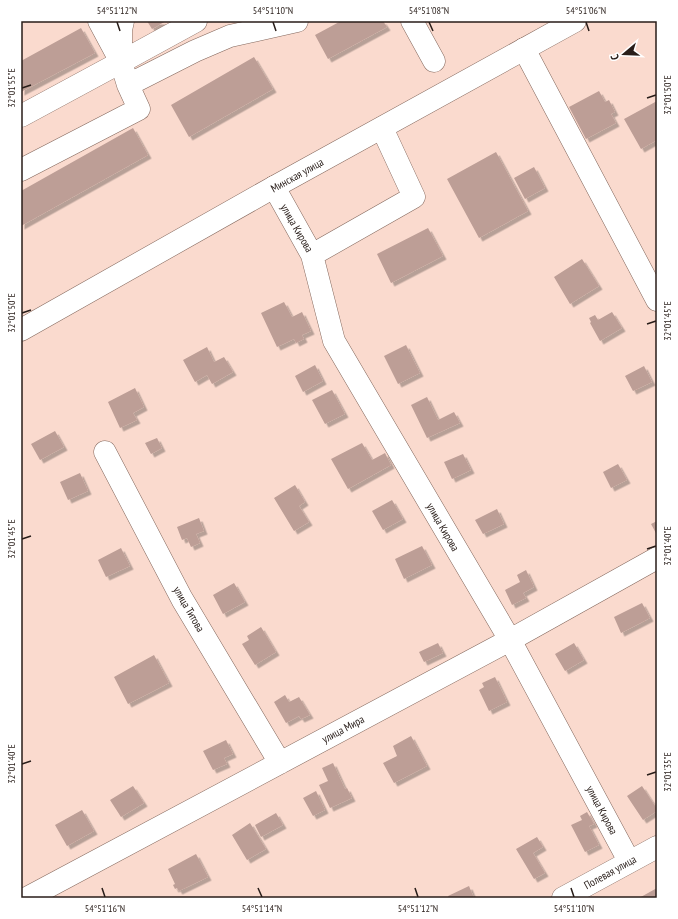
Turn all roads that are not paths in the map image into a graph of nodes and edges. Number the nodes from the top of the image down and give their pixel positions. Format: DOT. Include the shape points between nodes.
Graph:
graph roads {
  1 [pos="99,21"];
  2 [pos="124,21"];
  3 [pos="196,21"];
  4 [pos="297,21"];
  5 [pos="412,21"];
  6 [pos="574,21"];
  7 [pos="524,49"];
  8 [pos="434,61"];
  9 [pos="121,62"];
  10 [pos="128,85"];
  11 [pos="21,116"];
  12 [pos="382,128"];
  13 [pos="21,170"];
  14 [pos="274,187"];
  15 [pos="312,256"];
  16 [pos="657,300"];
  17 [pos="21,330"];
  18 [pos="105,452"];
  19 [pos="657,558"];
  20 [pos="510,640"];
  21 [pos="280,763"];
  22 [pos="657,847"];
  23 [pos="629,861"];
  24 [pos="27,898"];
  25 [pos="563,898"];
  1 -- 9 [label="street"];
  2 -- 9 [label="street" via="121,30"];
  3 -- 9 [label="street"];
  4 -- 10 [label="street" via="230,36"];
  5 -- 8 [label="street"];
  6 -- 7 [label="street, Минская улица"];
  7 -- 12 [label="street, Минская улица"];
  7 -- 16 [label="street"];
  9 -- 10 [label="street"];
  9 -- 11 [label="street"];
  10 -- 13 [label="street" via="138,109"];
  12 -- 14 [label="street, Минская улица"];
  12 -- 15 [label="street" via="414,197"];
  14 -- 15 [label="street, улица Кирова"];
  14 -- 17 [label="street, Минская улица"];
  15 -- 20 [label="street, улица Кирова" via="334,342"];
  18 -- 21 [label="street, улица Титова" via="182,599"];
  19 -- 20 [label="street, улица Мира"];
  20 -- 21 [label="street, улица Мира"];
  20 -- 23 [label="street, улица Кирова"];
  21 -- 24 [label="street, улица Мира"];
  22 -- 23 [label="street, Полевая улица"];
  23 -- 25 [label="street, Полевая улица"];
}
